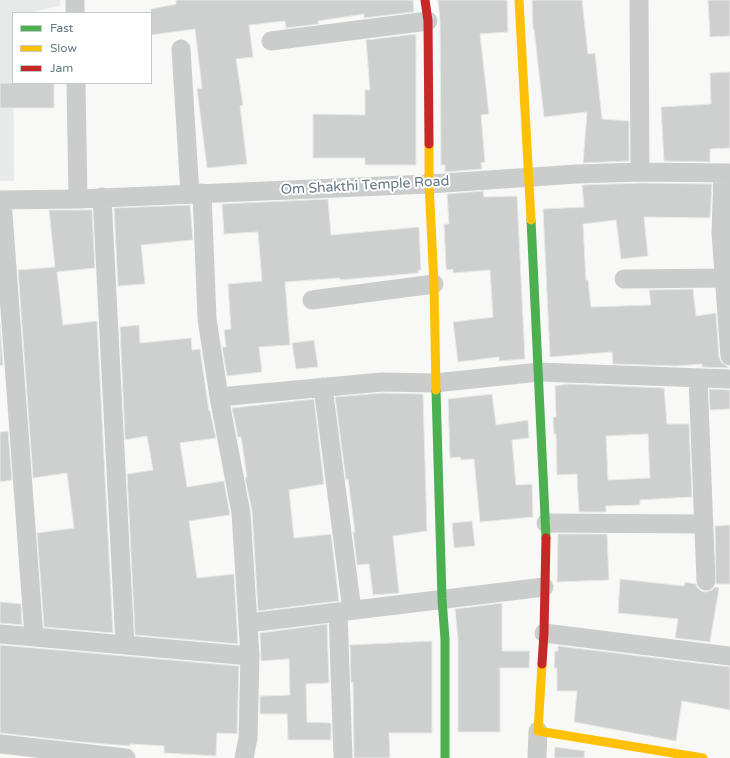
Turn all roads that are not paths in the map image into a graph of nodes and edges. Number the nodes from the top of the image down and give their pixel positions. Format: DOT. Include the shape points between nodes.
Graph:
graph roads {
  1 [pos="75,0"];
  2 [pos="425,0"];
  3 [pos="519,0"];
  4 [pos="639,0"];
  5 [pos="75,12"];
  6 [pos="428,21"];
  7 [pos="271,41"];
  8 [pos="181,48"];
  9 [pos="76,84"];
  10 [pos="640,172"];
  11 [pos="726,173"];
  12 [pos="529,177"];
  13 [pos="429,184"];
  14 [pos="196,193"];
  15 [pos="102,197"];
  16 [pos="78,199"];
  17 [pos="1,200"];
  18 [pos="724,278"];
  19 [pos="624,279"];
  20 [pos="434,284"];
  21 [pos="312,300"];
  22 [pos="730,356"];
  23 [pos="539,372"];
  24 [pos="698,378"];
  25 [pos="730,380"];
  26 [pos="435,383"];
  27 [pos="323,387"];
  28 [pos="219,397"];
  29 [pos="546,522"];
  30 [pos="704,524"];
  31 [pos="706,581"];
  32 [pos="544,587"];
  33 [pos="442,599"];
  34 [pos="345,611"];
  35 [pos="248,623"];
  36 [pos="544,633"];
  37 [pos="0,634"];
  38 [pos="34,637"];
  39 [pos="125,645"];
  40 [pos="250,656"];
  41 [pos="730,656"];
  42 [pos="538,731"];
  43 [pos="0,744"];
  44 [pos="126,758"];
  45 [pos="244,758"];
  46 [pos="343,758"];
  47 [pos="445,758"];
  48 [pos="537,758"];
  49 [pos="703,758"];
  1 -- 5 [label="street"];
  2 -- 6 [label="street"];
  3 -- 12 [label="street"];
  4 -- 10 [label="street"];
  6 -- 7 [label="street"];
  6 -- 13 [label="street"];
  8 -- 14 [label="street"];
  9 -- 16 [label="street"];
  10 -- 11 [label="street, Om Shakthi Temple Road"];
  10 -- 12 [label="street, Om Shakthi Temple Road"];
  11 -- 18 [label="street" via="721,233"];
  12 -- 13 [label="street, Om Shakthi Temple Road"];
  12 -- 23 [label="street"];
  13 -- 14 [label="street, Om Shakthi Temple Road"];
  13 -- 20 [label="street"];
  14 -- 15 [label="street, Om Shakthi Temple Road"];
  14 -- 28 [label="street" via="207,318"];
  15 -- 16 [label="street, Om Shakthi Temple Road"];
  15 -- 39 [label="street"];
  16 -- 17 [label="street, Om Shakthi Temple Road"];
  17 -- 38 [label="street"];
  18 -- 19 [label="street"];
  18 -- 22 [label="street"];
  20 -- 21 [label="street"];
  20 -- 26 [label="street"];
  23 -- 24 [label="street"];
  23 -- 26 [label="street"];
  23 -- 29 [label="street"];
  24 -- 25 [label="street"];
  24 -- 30 [label="street"];
  26 -- 27 [label="street" via="382,382"];
  26 -- 33 [label="street"];
  27 -- 28 [label="street"];
  27 -- 34 [label="street"];
  28 -- 35 [label="street" via="241,513"];
  29 -- 30 [label="street"];
  29 -- 32 [label="street"];
  30 -- 31 [label="street"];
  32 -- 33 [label="street"];
  32 -- 36 [label="street"];
  33 -- 34 [label="street"];
  33 -- 47 [label="street" via="446,639"];
  34 -- 35 [label="street"];
  34 -- 46 [label="street"];
  35 -- 40 [label="street"];
  36 -- 41 [label="street"];
  36 -- 42 [label="street"];
  37 -- 38 [label="street"];
  38 -- 39 [label="street"];
  39 -- 40 [label="street"];
  40 -- 45 [label="street" via="248,738"];
  42 -- 48 [label="street"];
  42 -- 49 [label="street"];
  43 -- 44 [label="street"];
}
